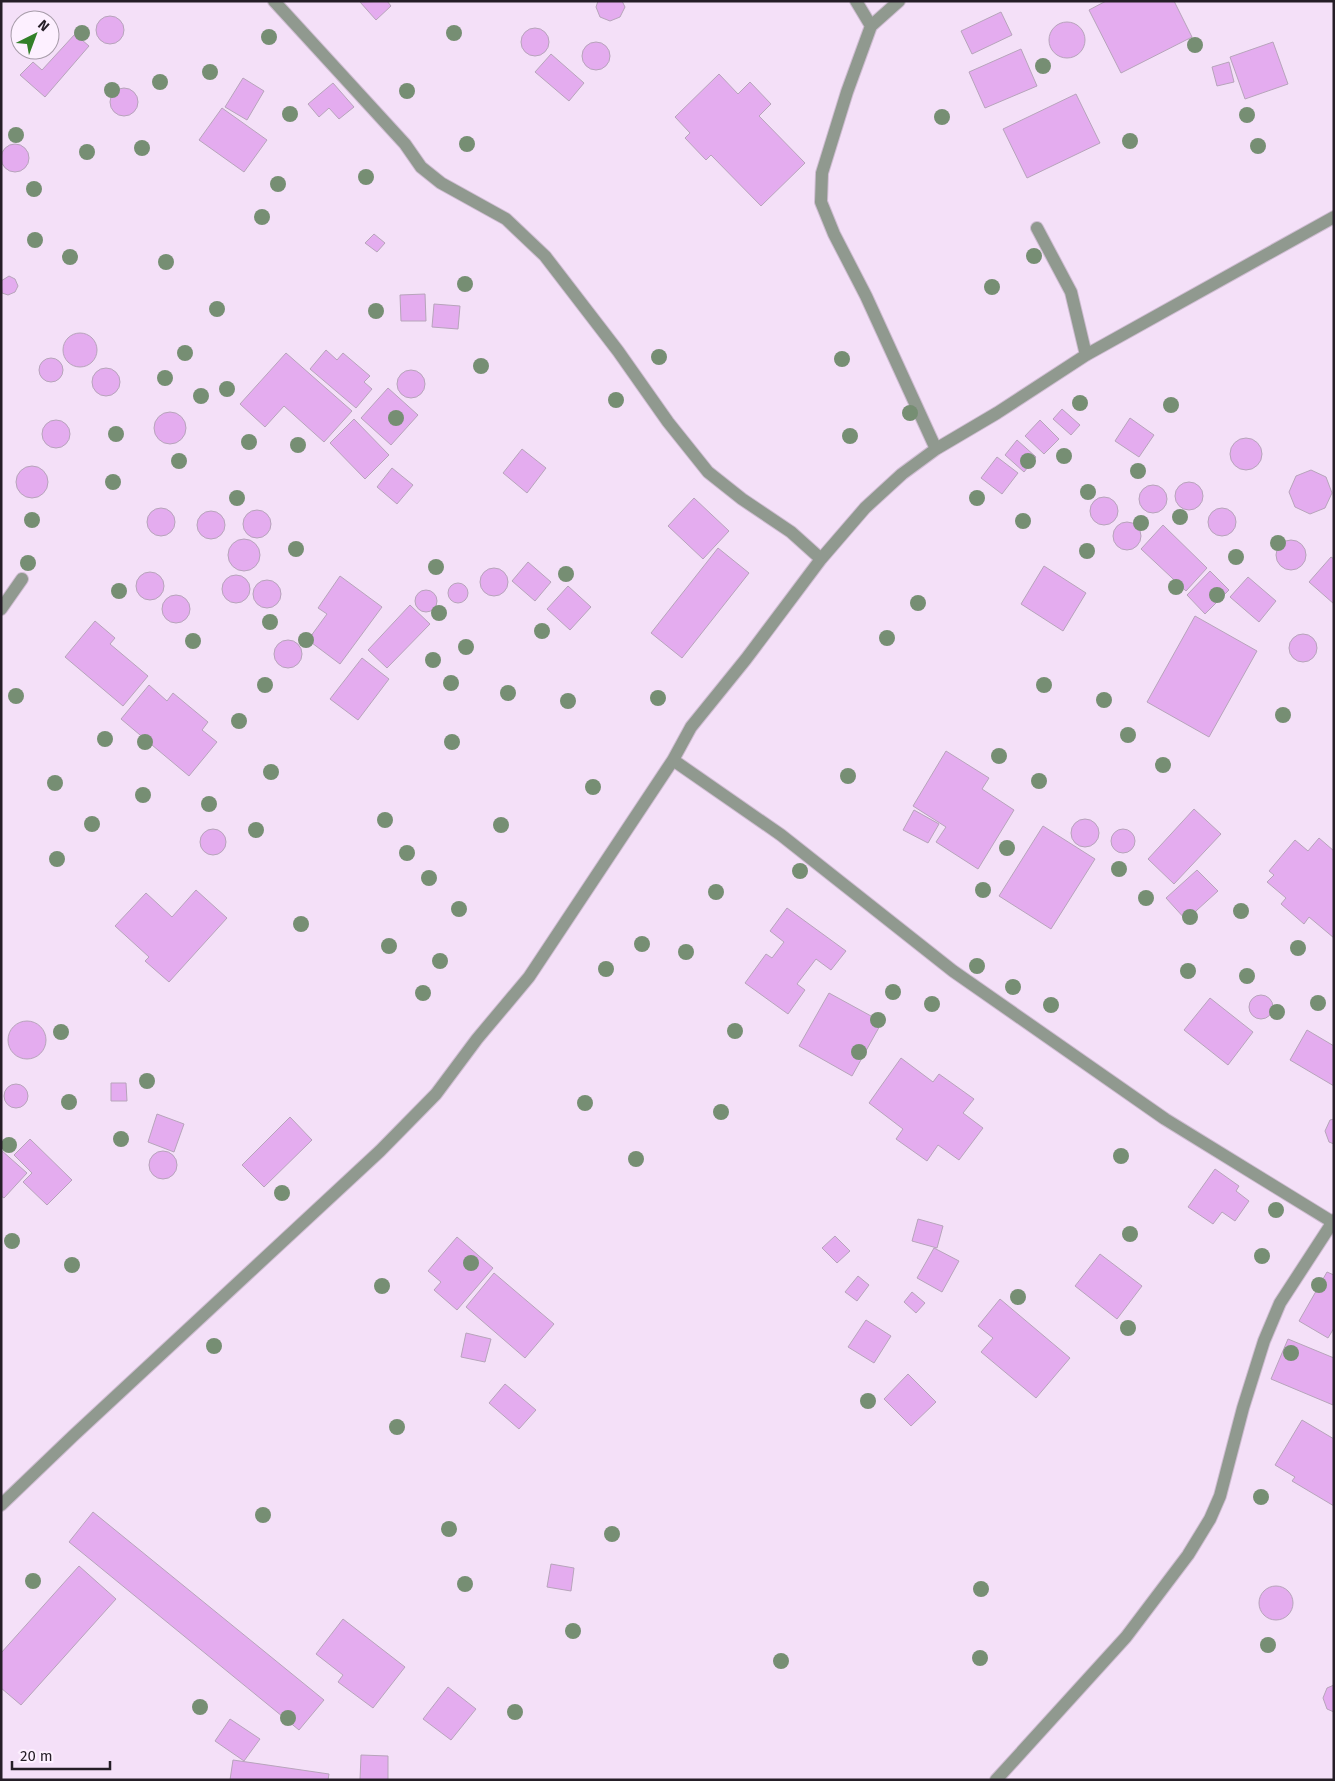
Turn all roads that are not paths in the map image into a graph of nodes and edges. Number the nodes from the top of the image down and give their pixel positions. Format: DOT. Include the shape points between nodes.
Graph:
graph roads {
  1 [pos="274,1"];
  2 [pos="856,1"];
  3 [pos="899,1"];
  4 [pos="871,26"];
  5 [pos="1334,217"];
  6 [pos="1036,228"];
  7 [pos="1086,355"];
  8 [pos="936,449"];
  9 [pos="821,559"];
  10 [pos="22,579"];
  11 [pos="1,609"];
  12 [pos="673,760"];
  13 [pos="1333,1222"];
  14 [pos="1,1505"];
  15 [pos="996,1780"];
  1 -- 9 [label="street" via="405,144 421,167 441,183 506,219 545,256 708,472 792,532"];
  2 -- 4 [label="street"];
  3 -- 4 [label="street"];
  4 -- 8 [label="street" via="822,173 821,202"];
  5 -- 7 [label="street"];
  6 -- 7 [label="street" via="1071,292"];
  7 -- 8 [label="street"];
  8 -- 9 [label="street" via="902,474 865,508"];
  9 -- 12 [label="street" via="691,727"];
  10 -- 11 [label="street"];
  12 -- 13 [label="street" via="781,835 969,982 1166,1120"];
  12 -- 14 [label="street" via="530,977 436,1094 380,1151"];
  13 -- 15 [label="street" via="1280,1303 1264,1340 1220,1496 1210,1519 1188,1555 1126,1637"];
}
